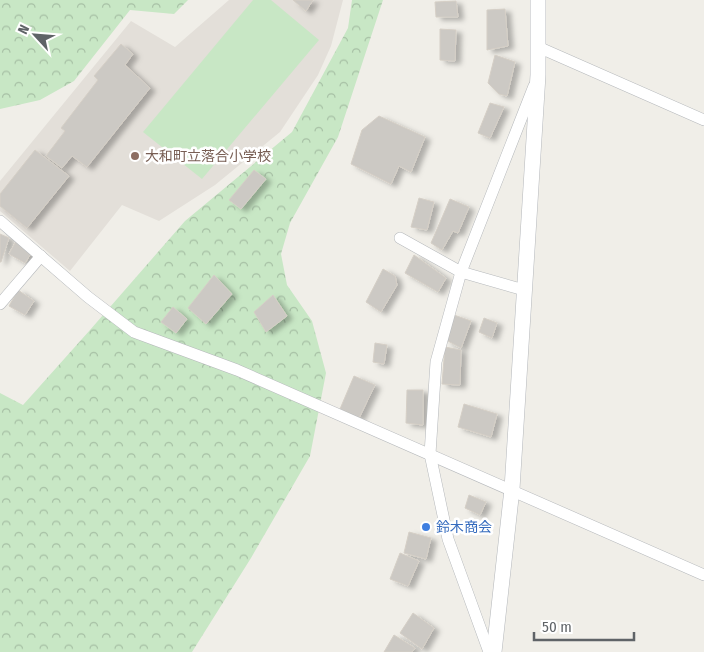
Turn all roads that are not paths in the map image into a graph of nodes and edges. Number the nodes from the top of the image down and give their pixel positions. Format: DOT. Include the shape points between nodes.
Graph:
graph roads {
  1 [pos="538,0"];
  2 [pos="538,47"];
  3 [pos="538,75"];
  4 [pos="704,120"];
  5 [pos="0,221"];
  6 [pos="400,238"];
  7 [pos="41,256"];
  8 [pos="461,272"];
  9 [pos="524,290"];
  10 [pos="0,304"];
  11 [pos="430,454"];
  12 [pos="512,489"];
  13 [pos="704,575"];
  14 [pos="489,652"];
  15 [pos="494,652"];
  1 -- 2 [label="street"];
  2 -- 3 [label="street"];
  2 -- 4 [label="street"];
  3 -- 8 [label="street"];
  3 -- 9 [label="street"];
  5 -- 7 [label="street"];
  6 -- 8 [label="street"];
  7 -- 10 [label="street"];
  7 -- 11 [label="street" via="134,332 237,370"];
  8 -- 9 [label="street"];
  8 -- 11 [label="street" via="436,362"];
  9 -- 12 [label="street"];
  11 -- 12 [label="street"];
  11 -- 14 [label="street" via="448,539"];
  12 -- 13 [label="street"];
  12 -- 15 [label="street"];
}
